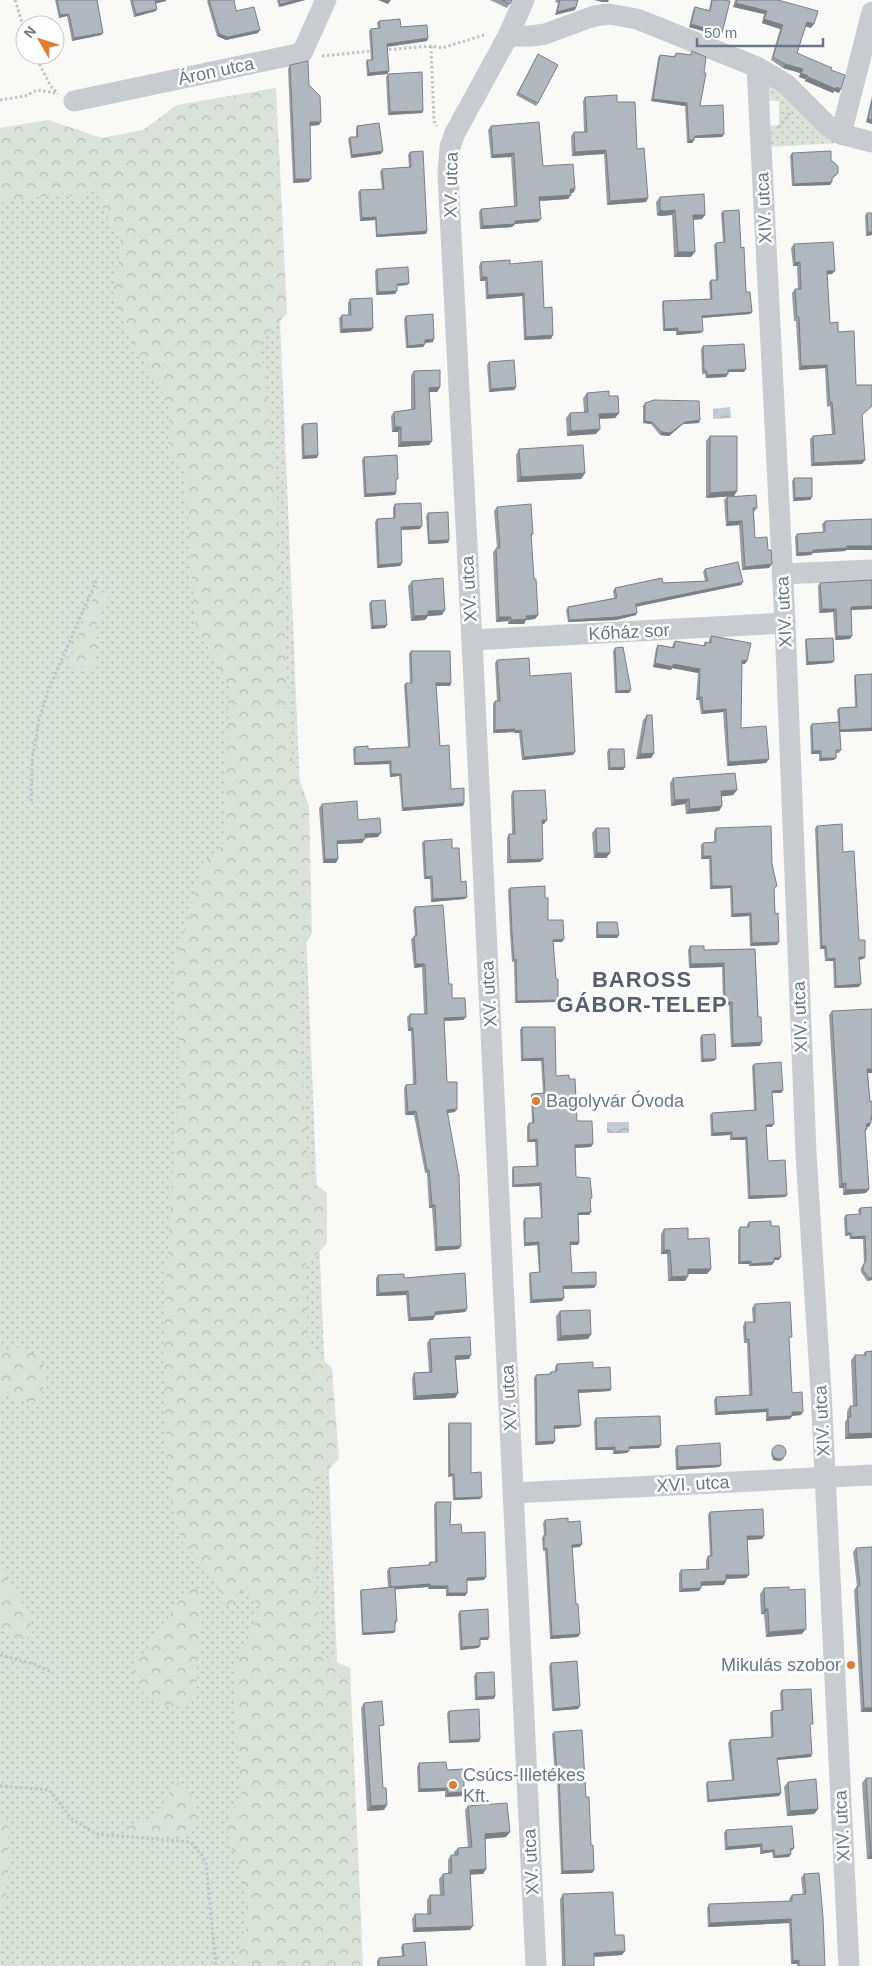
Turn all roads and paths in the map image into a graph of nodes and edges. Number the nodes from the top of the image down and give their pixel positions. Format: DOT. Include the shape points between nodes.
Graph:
graph roads {
  1 [pos="15,0"];
  2 [pos="326,0"];
  3 [pos="524,0"];
  4 [pos="872,12"];
  5 [pos="20,15"];
  6 [pos="508,36"];
  7 [pos="432,46"];
  8 [pos="302,54"];
  9 [pos="39,65"];
  10 [pos="757,67"];
  11 [pos="65,97"];
  12 [pos="0,100"];
  13 [pos="841,134"];
  14 [pos="872,142"];
  15 [pos="450,147"];
  16 [pos="872,570"];
  17 [pos="782,574"];
  18 [pos="97,579"];
  19 [pos="785,624"];
  20 [pos="472,640"];
  21 [pos="31,801"];
  22 [pos="872,1475"];
  23 [pos="824,1477"];
  24 [pos="513,1493"];
  25 [pos="0,1655"];
  26 [pos="53,1673"];
  27 [pos="0,1786"];
  28 [pos="216,1966"];
  29 [pos="536,1966"];
  30 [pos="849,1966"];
  1 -- 5 [label="path"];
  2 -- 8 [label="street"];
  3 -- 6 [label="street, XV. utca"];
  4 -- 13 [label="street"];
  6 -- 7 [label="path" via="504,29 442,48"];
  6 -- 10 [label="street" via="545,34 594,16 621,15"];
  6 -- 15 [label="street, XV. utca"];
  7 -- 8 [label="path" via="311,57"];
  7 -- 15 [label="path" via="434,121"];
  8 -- 11 [label="street, Áron utca"];
  9 -- 11 [label="path" via="45,78"];
  10 -- 13 [label="street" via="786,84 820,120"];
  10 -- 17 [label="street, XIV. utca"];
  11 -- 12 [label="path" via="37,90 25,96"];
  13 -- 14 [label="street"];
  15 -- 20 [label="street, XV. utca" via="448,174"];
  16 -- 17 [label="street"];
  17 -- 19 [label="street, XIV. utca"];
  18 -- 21 [label="path" via="48,691 39,720 32,761"];
  19 -- 20 [label="street, Kőház sor"];
  19 -- 23 [label="street, XIV. utca" via="806,1153"];
  20 -- 24 [label="street, XV. utca"];
  22 -- 23 [label="street, XVI. utca"];
  23 -- 24 [label="street, XVI. utca"];
  23 -- 30 [label="street, XIV. utca"];
  24 -- 29 [label="street, XV. utca"];
  25 -- 26 [label="path" via="38,1665"];
  27 -- 28 [label="path" via="48,1790 72,1819 96,1834 190,1842 206,1863"];
}
